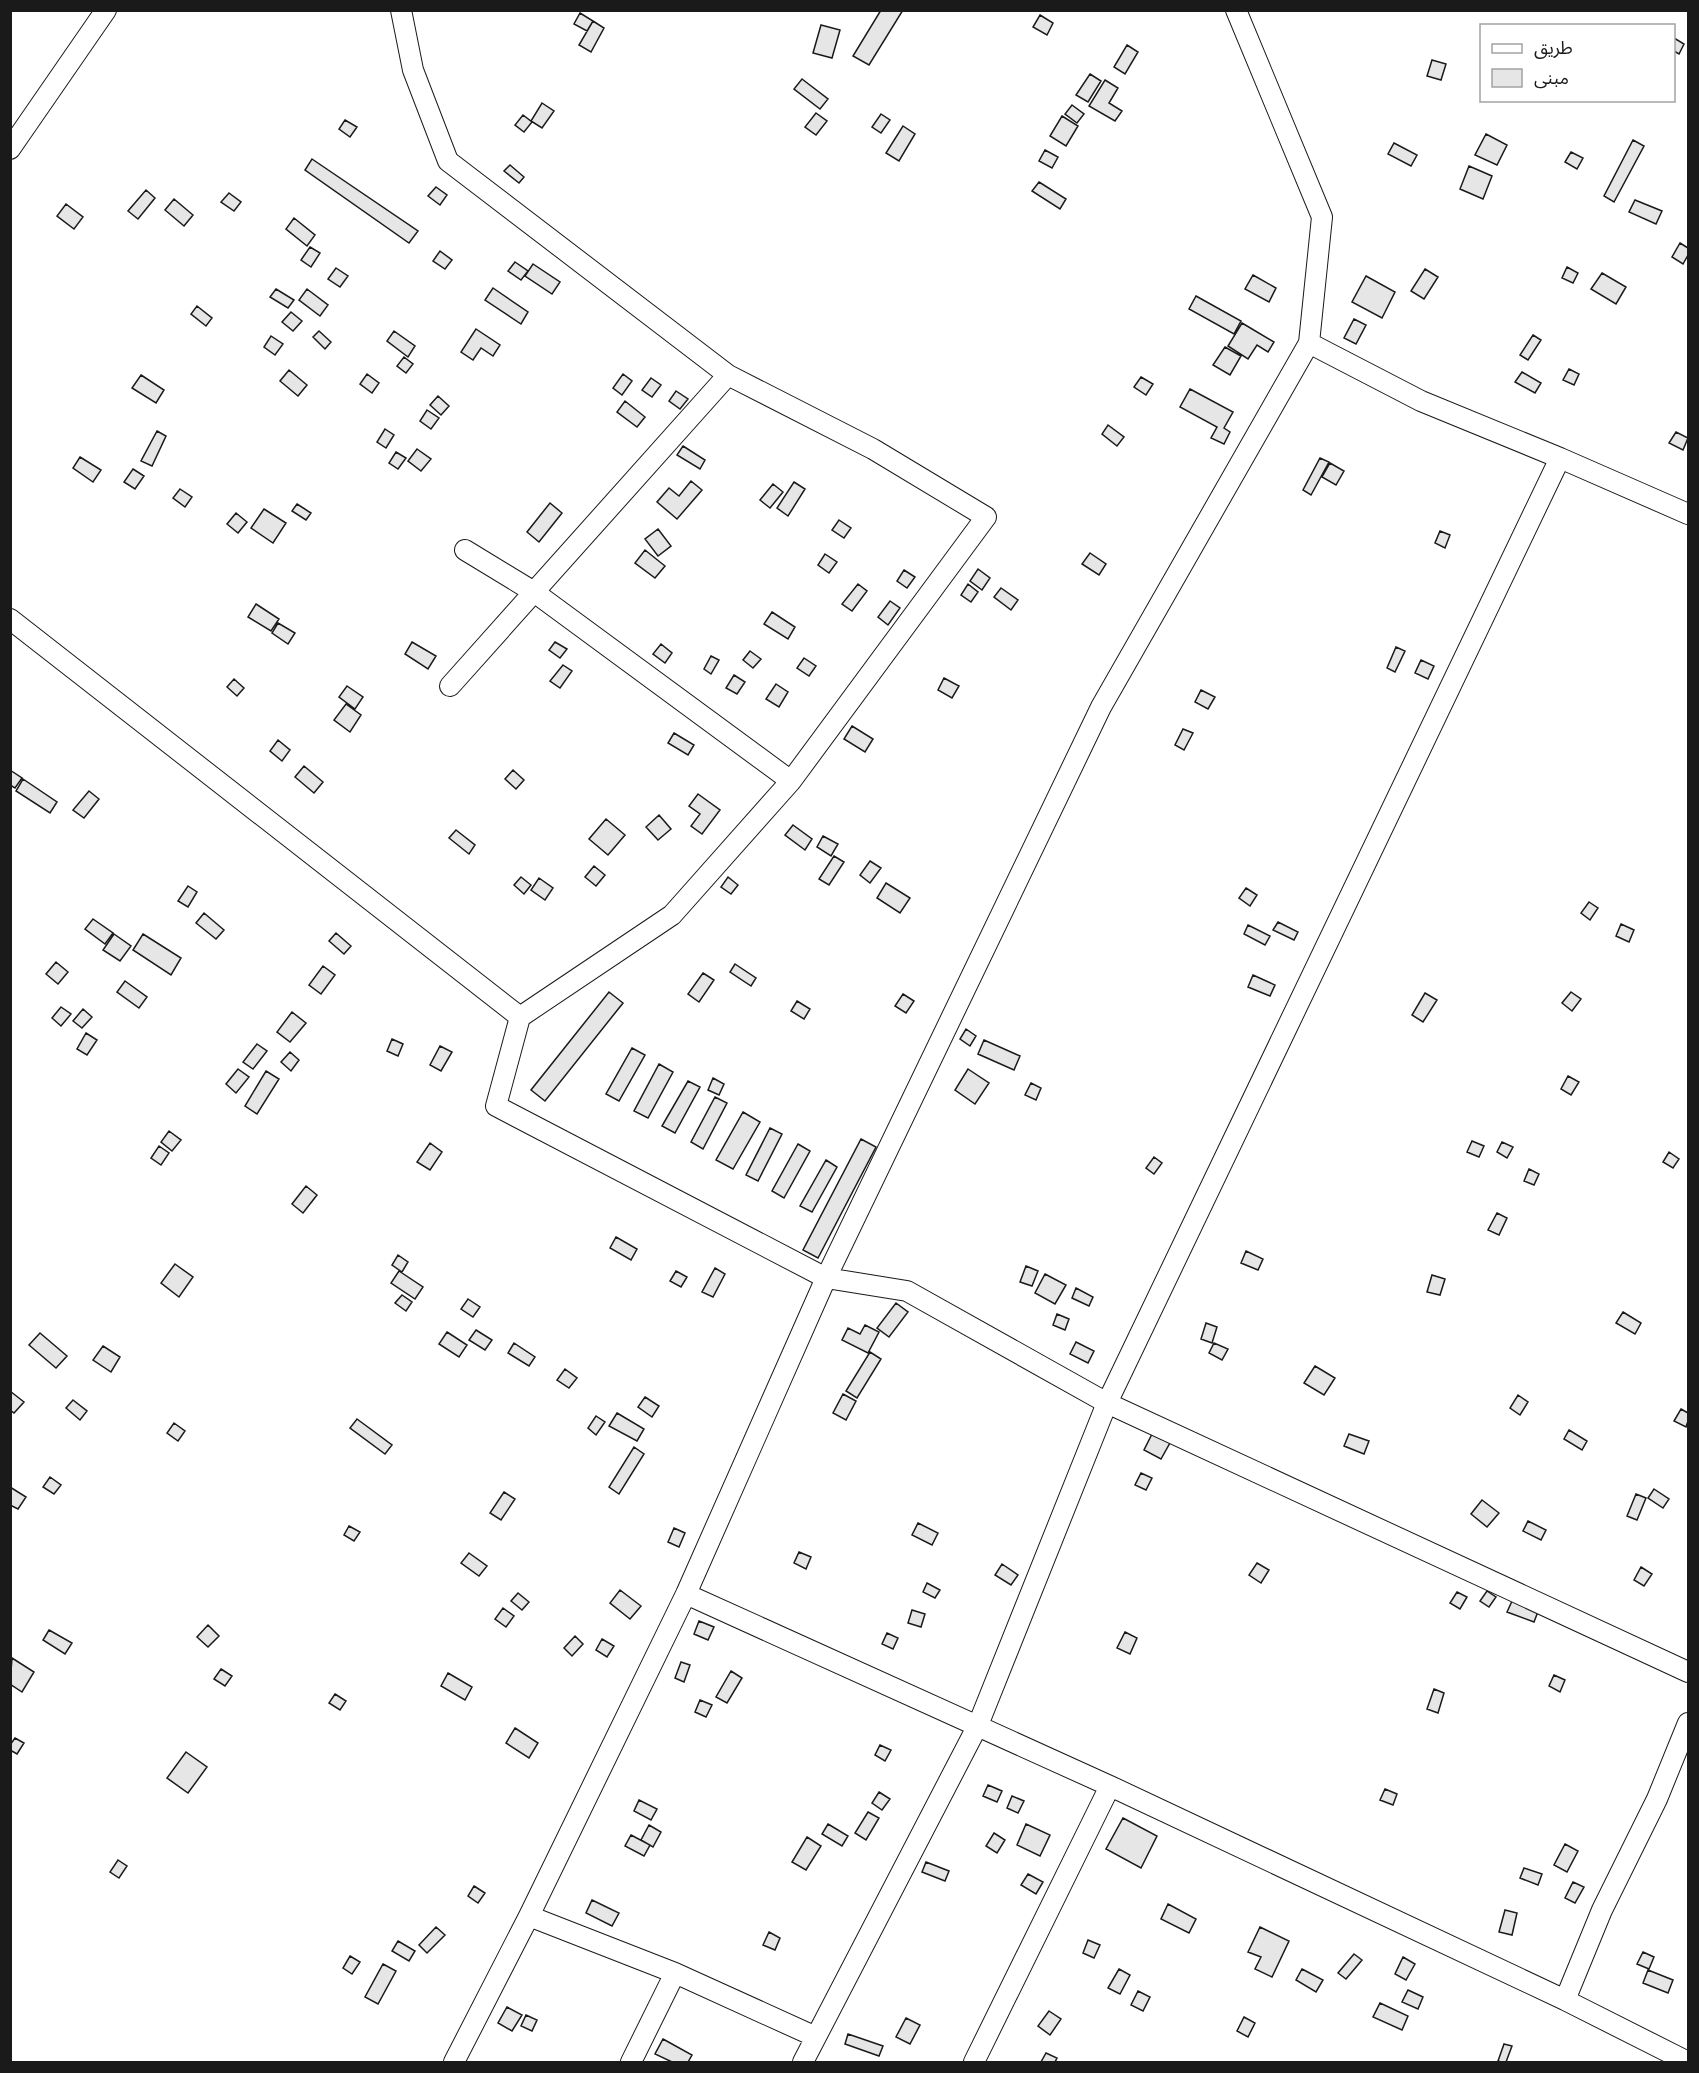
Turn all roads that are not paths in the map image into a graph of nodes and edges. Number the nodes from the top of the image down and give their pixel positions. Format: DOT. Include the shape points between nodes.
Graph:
graph roads {
  1 [pos="106,10"];
  2 [pos="401,10"];
  3 [pos="1236,10"];
  4 [pos="10,149"];
  5 [pos="1309,343"];
  6 [pos="728,375"];
  7 [pos="1560,458"];
  8 [pos="1689,514"];
  9 [pos="465,550"];
  10 [pos="534,592"];
  11 [pos="10,619"];
  12 [pos="450,686"];
  13 [pos="790,781"];
  14 [pos="520,1017"];
  15 [pos="826,1278"];
  16 [pos="1107,1403"];
  17 [pos="686,1594"];
  18 [pos="1689,1672"];
  19 [pos="1689,1723"];
  20 [pos="978,1725"];
  21 [pos="1110,1786"];
  22 [pos="529,1916"];
  23 [pos="675,1973"];
  24 [pos="1565,2000"];
  25 [pos="816,2037"];
  26 [pos="454,2062"];
  27 [pos="631,2062"];
  28 [pos="803,2062"];
  29 [pos="974,2062"];
  30 [pos="1688,2062"];
  1 -- 4 [label="street"];
  2 -- 6 [label="street" via="413,70 448,161"];
  3 -- 5 [label="street" via="1322,217"];
  5 -- 7 [label="street" via="1421,401"];
  5 -- 15 [label="street" via="1101,707"];
  6 -- 10 [label="street"];
  6 -- 13 [label="street" via="873,449 986,517"];
  7 -- 8 [label="street"];
  7 -- 16 [label="street"];
  9 -- 10 [label="street"];
  10 -- 12 [label="street"];
  10 -- 13 [label="street"];
  11 -- 14 [label="street"];
  13 -- 14 [label="street" via="672,915"];
  14 -- 15 [label="street" via="496,1106"];
  15 -- 16 [label="street" via="907,1291"];
  15 -- 17 [label="street"];
  16 -- 18 [label="street"];
  16 -- 20 [label="street"];
  17 -- 20 [label="street"];
  17 -- 22 [label="street"];
  19 -- 24 [label="street" via="1657,1799 1602,1910"];
  20 -- 21 [label="street"];
  20 -- 25 [label="street"];
  21 -- 24 [label="street"];
  21 -- 29 [label="street"];
  22 -- 23 [label="street"];
  22 -- 26 [label="street"];
  23 -- 25 [label="street"];
  23 -- 27 [label="street"];
  24 -- 30 [label="street"];
  25 -- 28 [label="street"];
}
